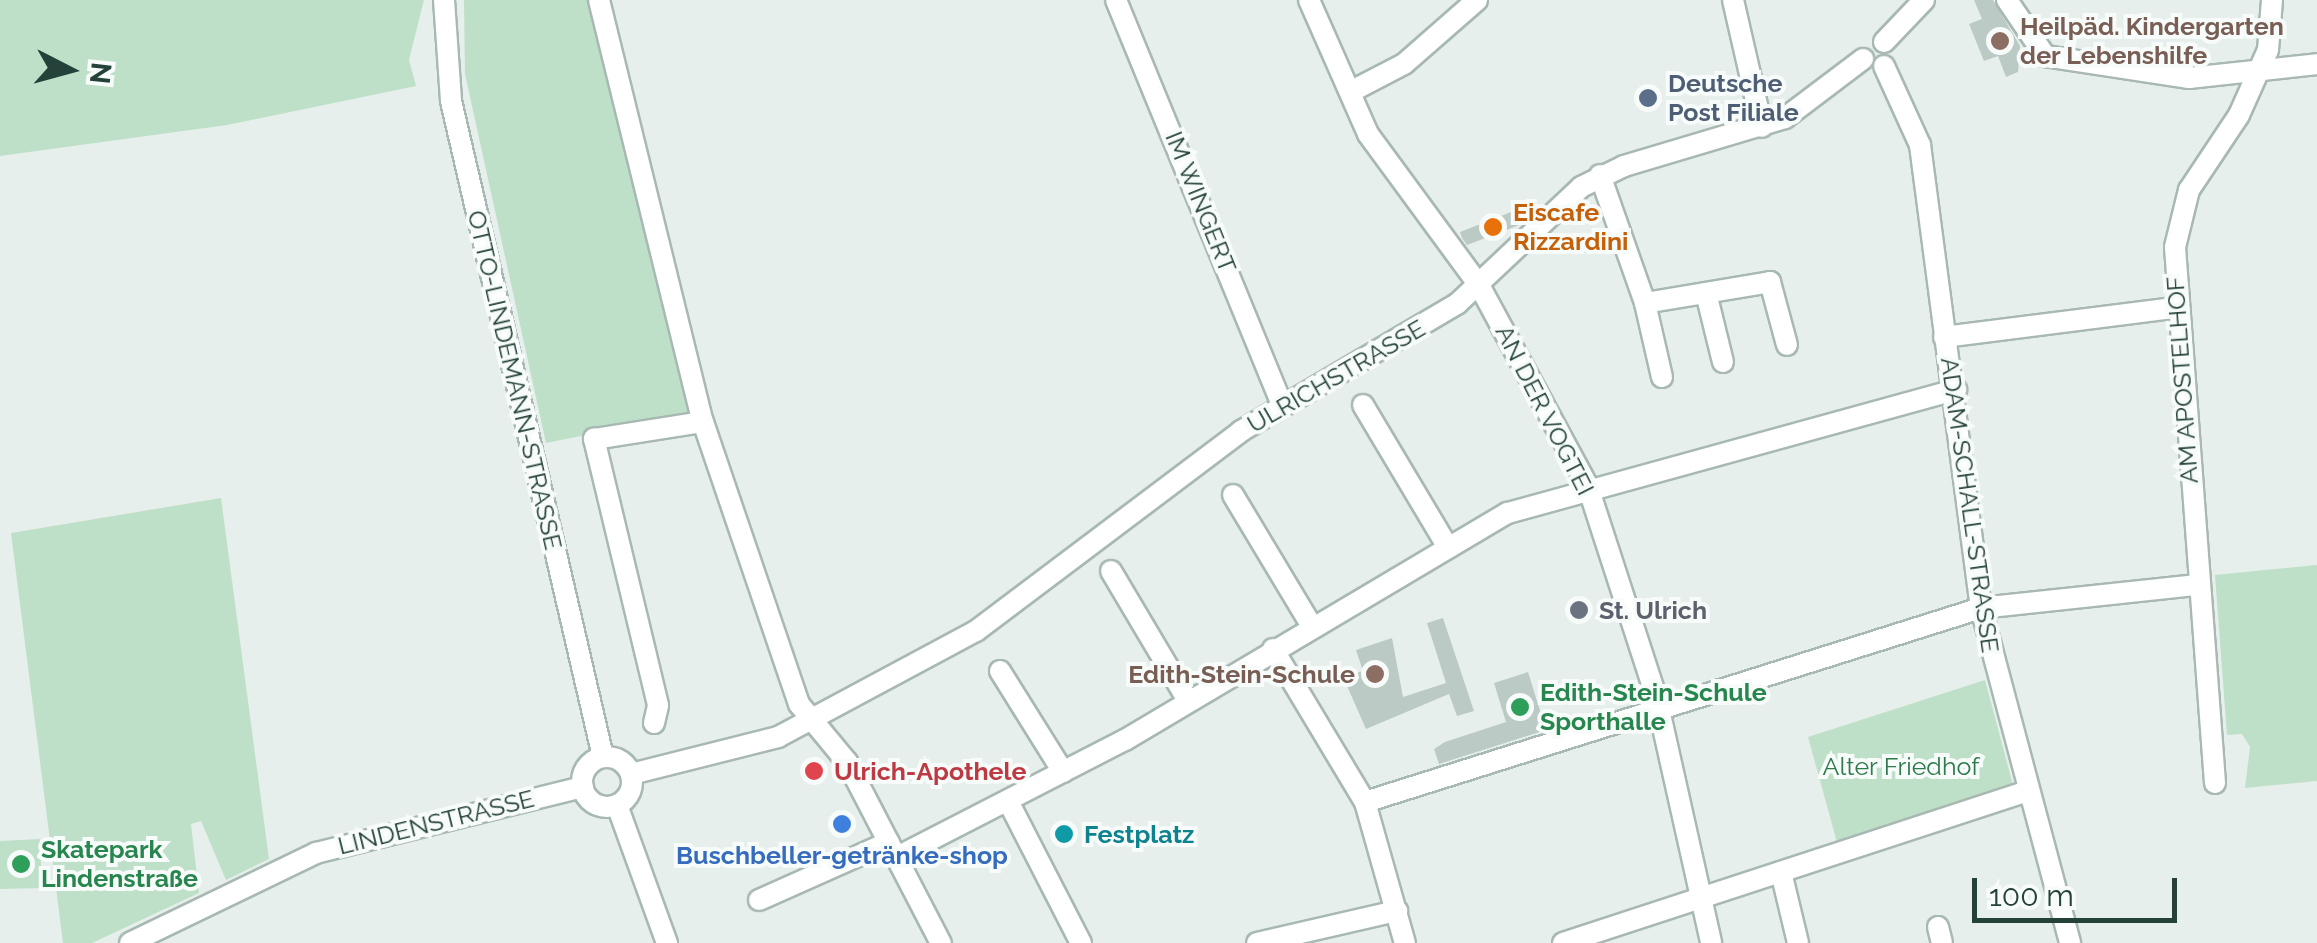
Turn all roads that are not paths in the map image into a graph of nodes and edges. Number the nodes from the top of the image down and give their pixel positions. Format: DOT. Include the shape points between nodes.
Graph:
graph roads {
  1 [pos="444,0"];
  2 [pos="598,0"];
  3 [pos="1116,0"];
  4 [pos="1309,0"];
  5 [pos="1478,0"];
  6 [pos="1733,0"];
  7 [pos="1924,0"];
  8 [pos="2008,0"];
  9 [pos="2272,0"];
  10 [pos="1884,42"];
  11 [pos="1862,59"];
  12 [pos="2317,64"];
  13 [pos="1884,66"];
  14 [pos="2258,71"];
  15 [pos="1350,92"];
  16 [pos="1762,127"];
  17 [pos="1600,175"];
  18 [pos="1479,285"];
  19 [pos="1706,293"];
  20 [pos="1646,304"];
  21 [pos="2174,308"];
  22 [pos="1944,337"];
  23 [pos="1787,345"];
  24 [pos="1723,362"];
  25 [pos="1662,378"];
  26 [pos="1956,390"];
  27 [pos="1363,405"];
  28 [pos="1282,406"];
  29 [pos="703,422"];
  30 [pos="1588,487"];
  31 [pos="1233,495"];
  32 [pos="1446,544"];
  33 [pos="1110,571"];
  34 [pos="2197,585"];
  35 [pos="1981,608"];
  36 [pos="1311,625"];
  37 [pos="1272,650"];
  38 [pos="1000,670"];
  39 [pos="1187,699"];
  40 [pos="1656,712"];
  41 [pos="814,720"];
  42 [pos="654,723"];
  43 [pos="603,757"];
  44 [pos="1063,772"];
  45 [pos="631,774"];
  46 [pos="2215,784"];
  47 [pos="583,786"];
  48 [pos="2024,792"];
  49 [pos="1008,801"];
  50 [pos="1365,802"];
  51 [pos="616,804"];
  52 [pos="893,849"];
  53 [pos="1780,872"];
  54 [pos="1701,897"];
  55 [pos="759,900"];
  56 [pos="1397,912"];
  57 [pos="130,943"];
  58 [pos="666,943"];
  59 [pos="940,943"];
  60 [pos="1081,943"];
  61 [pos="1257,943"];
  62 [pos="1405,943"];
  63 [pos="1563,943"];
  64 [pos="1711,943"];
  65 [pos="1798,943"];
  66 [pos="2070,943"];
  1 -- 43 [label="street, OTTO-LINDEMANN-STRASSE" via="451,101"];
  2 -- 29 [label="street"];
  3 -- 28 [label="street, IM WINGERT"];
  4 -- 15 [label="street, AN DER VOGTEI"];
  5 -- 15 [label="street" via="1404,64"];
  6 -- 16 [label="street"];
  7 -- 10 [label="street"];
  8 -- 14 [label="street" via="2045,56 2188,78"];
  9 -- 14 [label="street, AM APOSTELHOF"];
  10 -- 11 [label="street, ULRICHSTRASSE" via="1870,41"];
  10 -- 13 [label="street" via="1890,54"];
  11 -- 13 [label="street"];
  11 -- 16 [label="street, ULRICHSTRASSE"];
  12 -- 14 [label="street"];
  13 -- 22 [label="street, ADAM-SCHALL-STRASSE" via="1920,145"];
  14 -- 21 [label="street, AM APOSTELHOF" via="2180,215"];
  15 -- 18 [label="street, AN DER VOGTEI" via="1374,144"];
  16 -- 17 [label="street, ULRICHSTRASSE"];
  17 -- 18 [label="street, ULRICHSTRASSE" via="1556,206"];
  17 -- 20 [label="street"];
  18 -- 28 [label="street, ULRICHSTRASSE" via="1417,330"];
  18 -- 30 [label="street, AN DER VOGTEI"];
  19 -- 20 [label="street"];
  19 -- 23 [label="street" via="1770,282"];
  19 -- 24 [label="street"];
  20 -- 25 [label="street"];
  21 -- 22 [label="street"];
  21 -- 34 [label="street, AM APOSTELHOF"];
  22 -- 26 [label="street, ADAM-SCHALL-STRASSE"];
  26 -- 30 [label="street"];
  26 -- 35 [label="street, ADAM-SCHALL-STRASSE"];
  27 -- 32 [label="street"];
  28 -- 41 [label="street, ULRICHSTRASSE" via="976,631"];
  29 -- 41 [label="street" via="798,704"];
  29 -- 42 [label="street" via="594,438 658,705"];
  30 -- 32 [label="street"];
  30 -- 40 [label="street, AN DER VOGTEI"];
  31 -- 36 [label="street"];
  32 -- 36 [label="street"];
  33 -- 39 [label="street"];
  34 -- 35 [label="street"];
  34 -- 46 [label="street, AM APOSTELHOF"];
  35 -- 40 [label="street"];
  35 -- 48 [label="street, ADAM-SCHALL-STRASSE"];
  36 -- 37 [label="street"];
  37 -- 39 [label="street"];
  37 -- 50 [label="street"];
  38 -- 44 [label="street"];
  39 -- 44 [label="street"];
  40 -- 50 [label="street"];
  40 -- 54 [label="street, AN DER VOGTEI"];
  41 -- 45 [label="street"];
  41 -- 52 [label="street" via="847,762"];
  43 -- 45 [label="street"];
  43 -- 47 [label="street" via="584,771"];
  44 -- 49 [label="street"];
  45 -- 51 [label="street" via="630,792"];
  47 -- 51 [label="street" via="600,806"];
  47 -- 57 [label="street, LINDENSTRASSE" via="316,853"];
  48 -- 53 [label="street"];
  48 -- 66 [label="street, ADAM-SCHALL-STRASSE"];
  49 -- 52 [label="street"];
  49 -- 60 [label="street"];
  50 -- 56 [label="street"];
  51 -- 58 [label="street"];
  52 -- 55 [label="street"];
  52 -- 59 [label="street"];
  53 -- 54 [label="street"];
  53 -- 65 [label="street"];
  54 -- 63 [label="street"];
  54 -- 64 [label="street, AN DER VOGTEI"];
  56 -- 61 [label="street"];
  56 -- 62 [label="street"];
}
